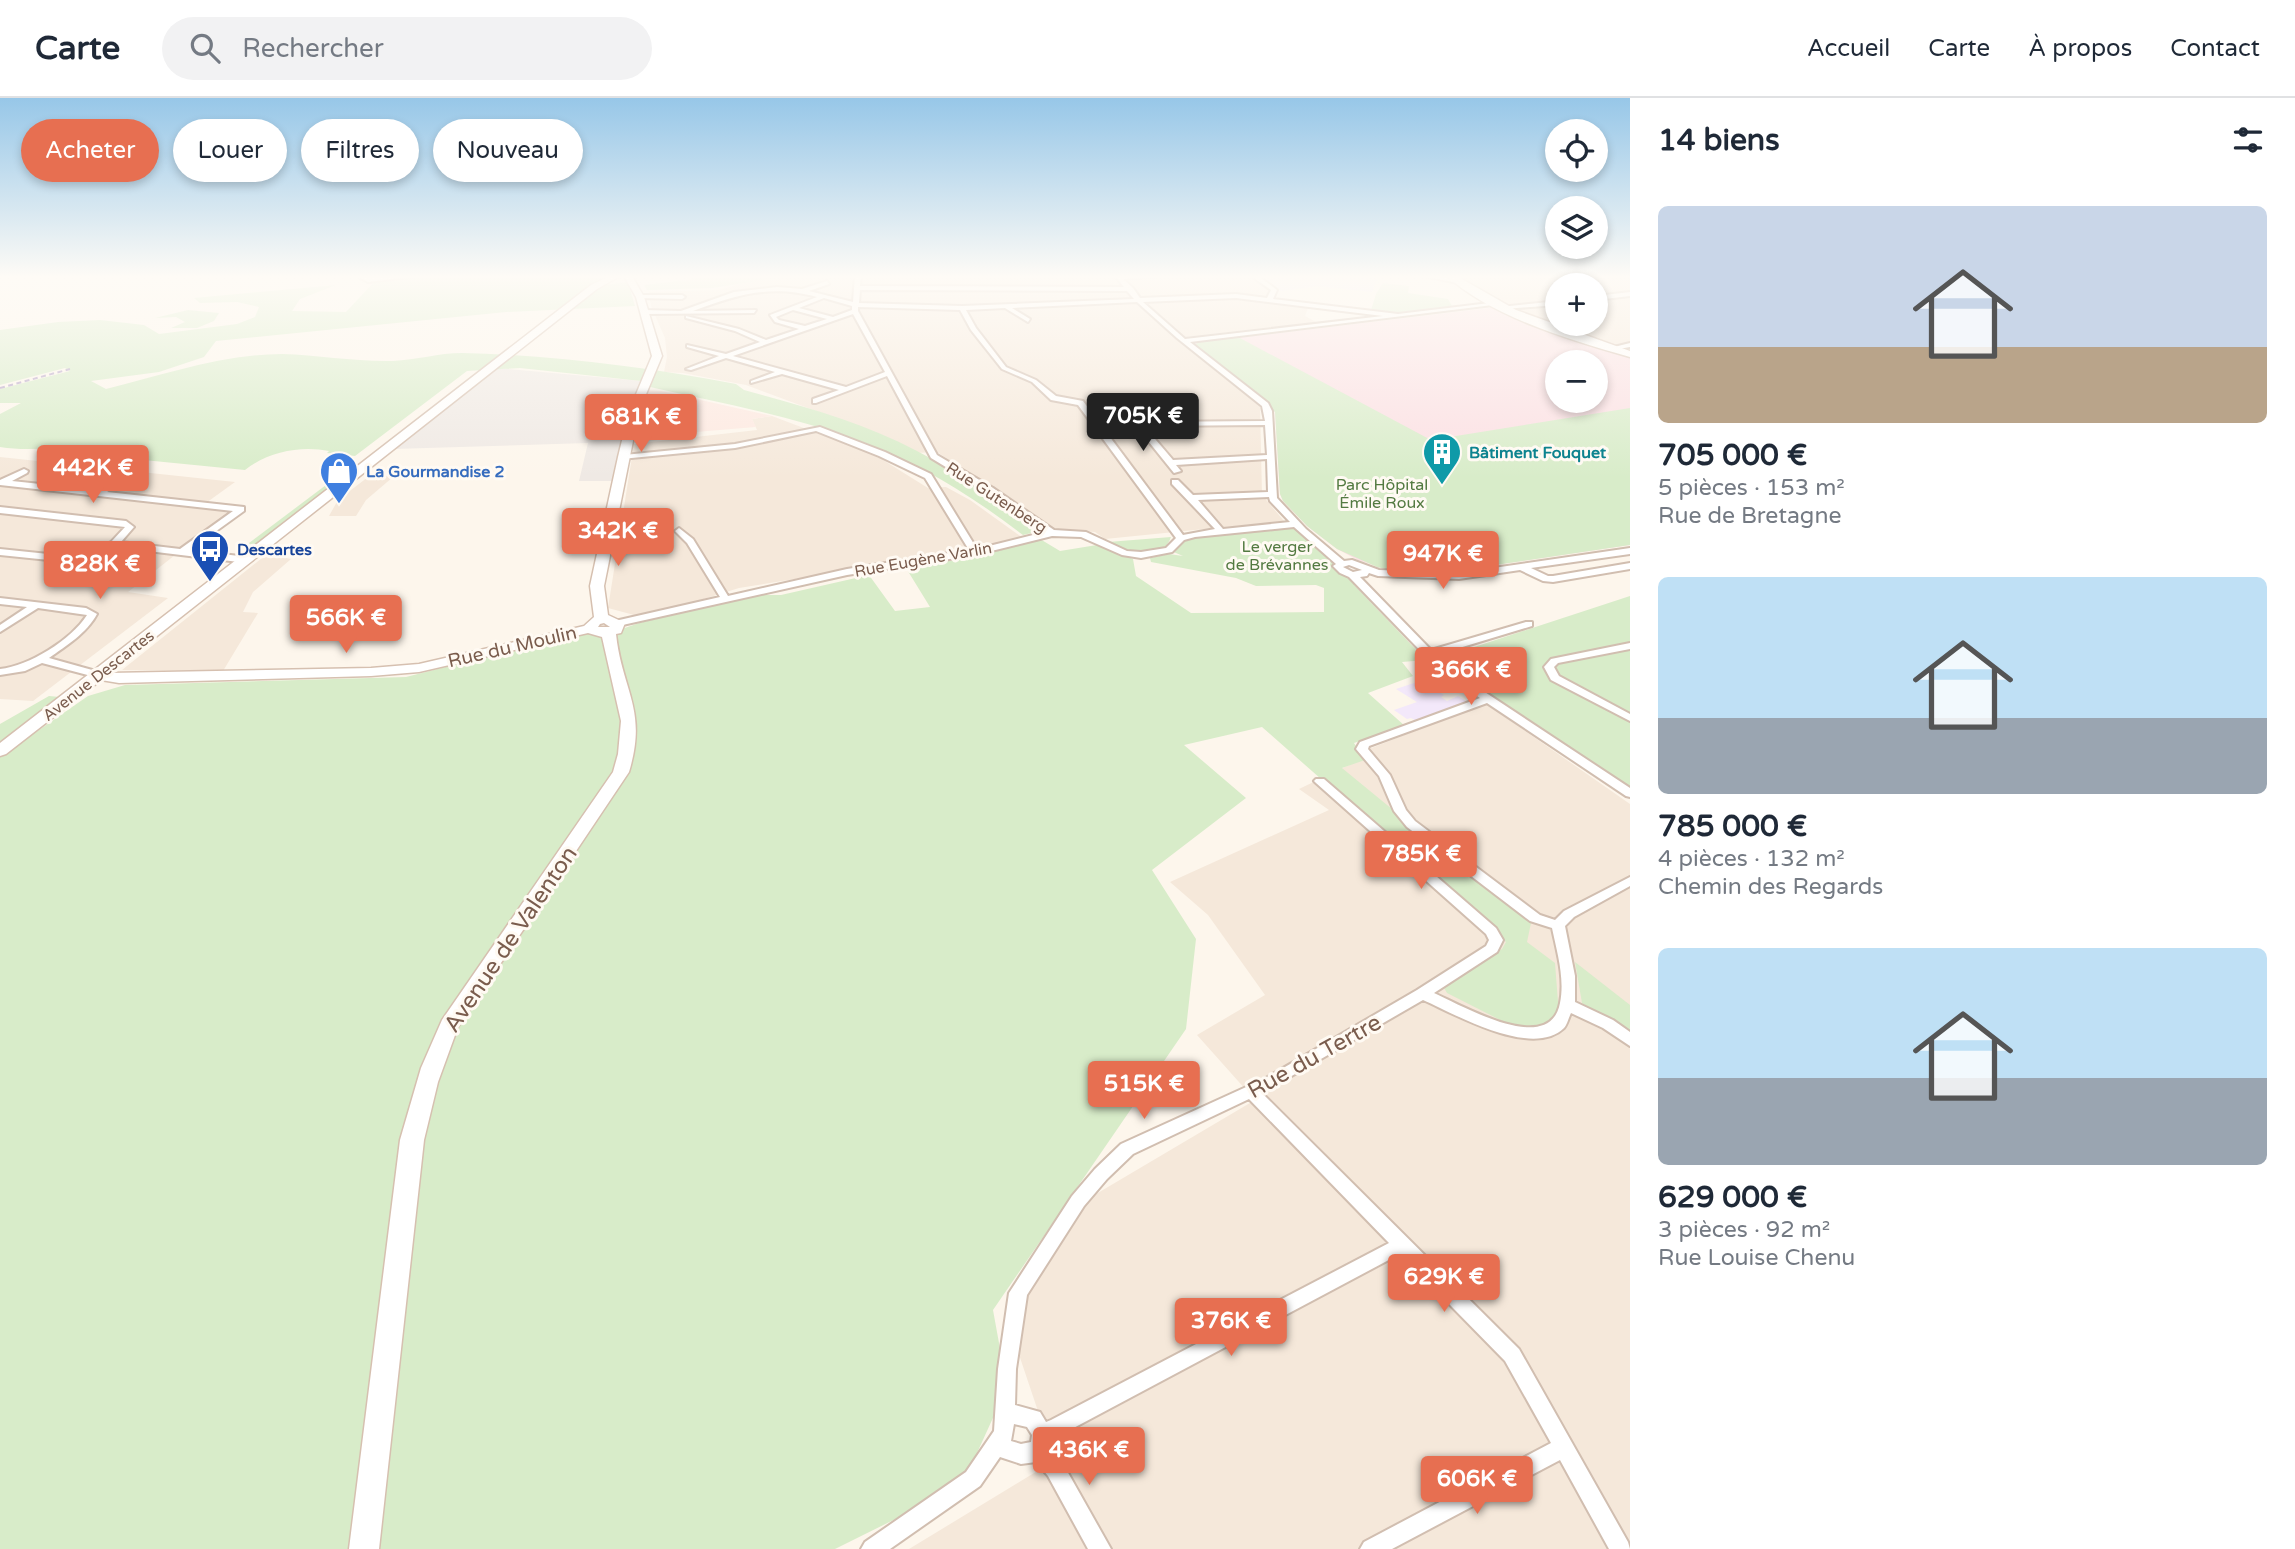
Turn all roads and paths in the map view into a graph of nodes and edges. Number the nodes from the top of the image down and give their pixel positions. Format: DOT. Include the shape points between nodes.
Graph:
graph roads {
  1 [pos="525,343"];
  2 [pos="653,343"];
  3 [pos="763,343"];
  4 [pos="874,343"];
  5 [pos="984,343"];
  6 [pos="1186,343"];
  7 [pos="1599,343"];
  8 [pos="1630,345"];
  9 [pos="688,346"];
  10 [pos="1613,348"];
  11 [pos="1630,354"];
  12 [pos="728,355"];
  13 [pos="689,369"];
  14 [pos="785,371"];
  15 [pos="889,373"];
  16 [pos="753,382"];
  17 [pos="845,389"];
  18 [pos="816,401"];
  19 [pos="1132,416"];
  20 [pos="1268,423"];
  21 [pos="1138,424"];
  22 [pos="624,457"];
  23 [pos="1269,457"];
  24 [pos="1170,463"];
  25 [pos="23,471"];
  26 [pos="1177,471"];
  27 [pos="120,481"];
  28 [pos="1175,482"];
  29 [pos="1,483"];
  30 [pos="99,493"];
  31 [pos="1271,494"];
  32 [pos="1191,498"];
  33 [pos="0,510"];
  34 [pos="1296,524"];
  35 [pos="679,531"];
  36 [pos="1221,531"];
  37 [pos="1052,533"];
  38 [pos="1181,538"];
  39 [pos="114,544"];
  40 [pos="0,552"];
  41 [pos="182,552"];
  42 [pos="975,552"];
  43 [pos="1626,552"];
  44 [pos="247,560"];
  45 [pos="1630,560"];
  46 [pos="1341,563"];
  47 [pos="1630,566"];
  48 [pos="1521,567"];
  49 [pos="1367,570"];
  50 [pos="1352,575"];
  51 [pos="725,598"];
  52 [pos="0,601"];
  53 [pos="36,605"];
  54 [pos="1529,624"];
  55 [pos="604,626"];
  56 [pos="0,629"];
  57 [pos="1630,646"];
  58 [pos="1428,654"];
  59 [pos="40,659"];
  60 [pos="0,672"];
  61 [pos="99,675"];
  62 [pos="1488,699"];
  63 [pos="1630,718"];
  64 [pos="0,751"];
  65 [pos="1320,781"];
  66 [pos="1630,793"];
  67 [pos="1630,881"];
  68 [pos="1558,925"];
  69 [pos="1422,994"];
  70 [pos="1567,1005"];
  71 [pos="1630,1040"];
  72 [pos="1251,1092"];
  73 [pos="1403,1244"];
  74 [pos="1005,1412"];
  75 [pos="1041,1442"];
  76 [pos="996,1446"];
  77 [pos="1564,1447"];
  78 [pos="364,1549"];
  79 [pos="872,1549"];
  80 [pos="1100,1549"];
  81 [pos="1371,1549"];
  82 [pos="1621,1549"];
  1 -- 44 [label="main road, Avenue Descartes"];
  2 -- 22 [label="main road, Avenue de Valenton" via="657,356 634,411"];
  3 -- 12 [label="street"];
  4 -- 15 [label="street, Rue Gutenberg"];
  5 -- 38 [label="street" via="1004,368 1034,381 1054,398 1080,403"];
  6 -- 20 [label="street" via="1265,405"];
  7 -- 10 [label="main road"];
  8 -- 10 [label="street"];
  9 -- 12 [label="street"];
  10 -- 11 [label="main road"];
  12 -- 13 [label="street"];
  12 -- 14 [label="street"];
  14 -- 16 [label="street"];
  14 -- 17 [label="street"];
  15 -- 17 [label="street"];
  15 -- 37 [label="street, Rue Gutenberg" via="934,456"];
  17 -- 18 [label="street"];
  19 -- 21 [label="street"];
  20 -- 21 [label="street"];
  20 -- 23 [label="street"];
  21 -- 24 [label="street"];
  22 -- 42 [label="street" via="735,446 817,429 928,476"];
  22 -- 55 [label="main road, Avenue de Valenton" via="597,586"];
  23 -- 24 [label="street"];
  23 -- 31 [label="street"];
  24 -- 26 [label="street"];
  25 -- 29 [label="street"];
  27 -- 30 [label="street"];
  28 -- 32 [label="street"];
  29 -- 30 [label="street"];
  30 -- 41 [label="street" via="241,509"];
  31 -- 32 [label="street"];
  31 -- 34 [label="street"];
  32 -- 36 [label="street"];
  33 -- 39 [label="street" via="130,527"];
  34 -- 36 [label="street"];
  34 -- 46 [label="street"];
  35 -- 51 [label="street"];
  36 -- 38 [label="street, Rue Eugène Varlin"];
  37 -- 38 [label="street, Rue Eugène Varlin" via="1083,534 1125,553 1141,555 1165,551"];
  37 -- 42 [label="street, Rue Eugène Varlin"];
  39 -- 40 [label="street" via="78,560"];
  39 -- 41 [label="street"];
  41 -- 44 [label="street"];
  42 -- 51 [label="street, Rue Eugène Varlin"];
  43 -- 45 [label="street"];
  43 -- 48 [label="street"];
  44 -- 61 [label="main road, Avenue Descartes"];
  46 -- 49 [label="street" via="1359,564"];
  46 -- 50 [label="street" via="1340,570"];
  47 -- 48 [label="street" via="1553,579"];
  48 -- 49 [label="street" via="1440,576"];
  49 -- 50 [label="street"];
  50 -- 58 [label="street"];
  51 -- 55 [label="street, Rue Eugène Varlin"];
  52 -- 53 [label="street"];
  53 -- 56 [label="street"];
  53 -- 59 [label="street" via="92,614 87,624"];
  54 -- 58 [label="street"];
  55 -- 61 [label="main road, Rue du Moulin" via="419,668 118,679"];
  55 -- 78 [label="main road, Avenue de Valenton" via="631,718 621,772 449,1025 420,1105 410,1153"];
  57 -- 63 [label="street" via="1555,661 1549,667 1555,678"];
  58 -- 62 [label="street"];
  59 -- 60 [label="street"];
  59 -- 61 [label="street"];
  61 -- 64 [label="main road, Avenue Descartes"];
  62 -- 66 [label="street"];
  62 -- 68 [label="street" via="1364,744 1362,749 1384,775 1411,824 1535,918"];
  65 -- 69 [label="street, Rue du Tertre" via="1496,940 1492,949"];
  67 -- 68 [label="street" via="1569,914"];
  68 -- 70 [label="street" via="1567,971"];
  69 -- 70 [label="street" via="1517,1034 1549,1031 1563,1018"];
  69 -- 72 [label="street, Rue du Tertre"];
  70 -- 71 [label="street"];
  72 -- 73 [label="street"];
  72 -- 74 [label="street, Rue du Tertre" via="1127,1149 1078,1201 1018,1293"];
  73 -- 75 [label="street" via="1067,1423"];
  73 -- 77 [label="street" via="1512,1355"];
  74 -- 75 [label="street" via="1033,1419"];
  74 -- 76 [label="street, Rue du Tertre" via="1004,1434"];
  75 -- 76 [label="street" via="1021,1454"];
  75 -- 80 [label="street"];
  76 -- 79 [label="street, Rue du Tertre" via="973,1479"];
  77 -- 81 [label="street"];
  77 -- 82 [label="street"];
}
